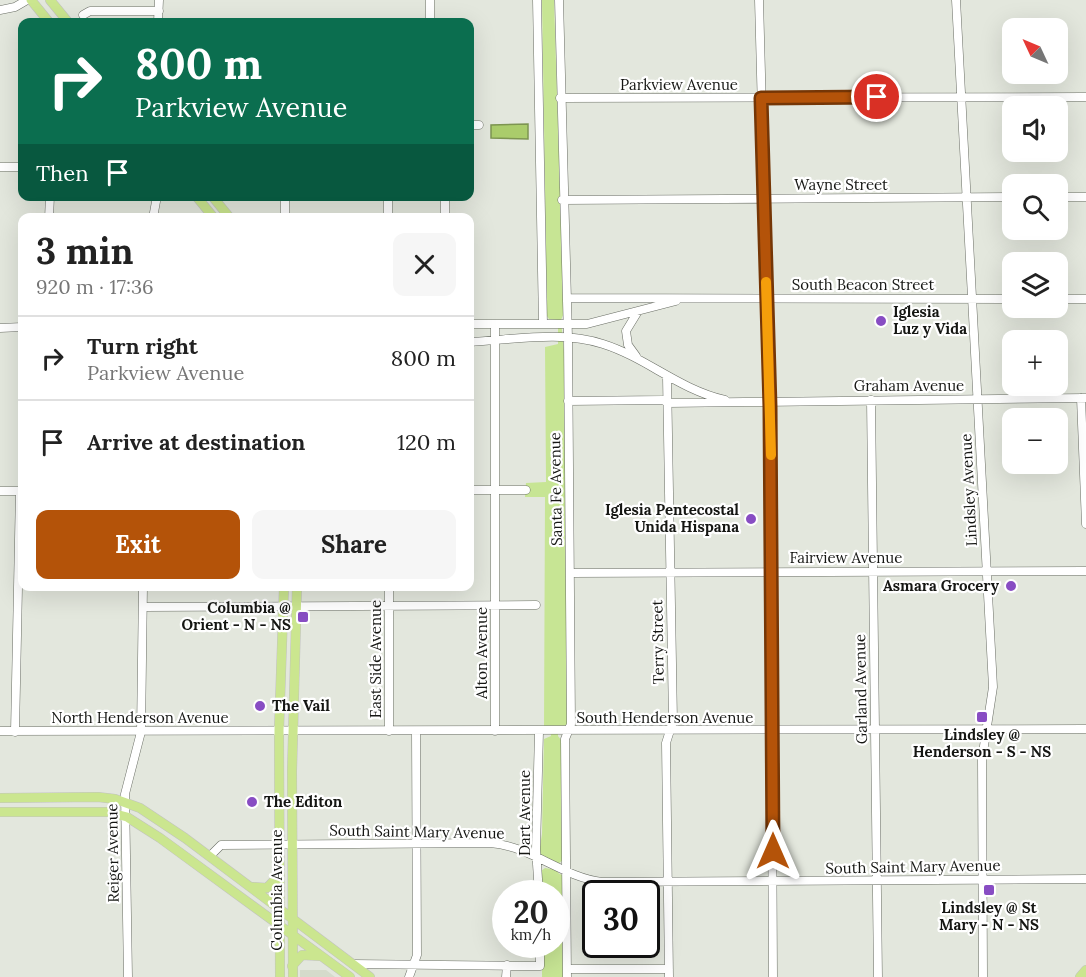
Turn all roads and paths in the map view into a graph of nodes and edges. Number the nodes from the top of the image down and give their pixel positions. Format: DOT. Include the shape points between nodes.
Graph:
graph roads {
  1 [pos="29,0"];
  2 [pos="50,0"];
  3 [pos="159,0"];
  4 [pos="430,0"];
  5 [pos="537,0"];
  6 [pos="558,0"];
  7 [pos="759,0"];
  8 [pos="956,0"];
  9 [pos="0,10"];
  10 [pos="159,11"];
  11 [pos="83,15"];
  12 [pos="45,18"];
  13 [pos="65,18"];
  14 [pos="158,18"];
  15 [pos="430,18"];
  16 [pos="962,97"];
  17 [pos="1086,97"];
  18 [pos="560,98"];
  19 [pos="761,98"];
  20 [pos="474,125"];
  21 [pos="479,125"];
  22 [pos="0,167"];
  23 [pos="18,167"];
  24 [pos="1002,197"];
  25 [pos="1068,197"];
  26 [pos="1086,197"];
  27 [pos="967,198"];
  28 [pos="766,199"];
  29 [pos="562,200"];
  30 [pos="200,201"];
  31 [pos="216,201"];
  32 [pos="210,213"];
  33 [pos="226,213"];
  34 [pos="567,298"];
  35 [pos="972,298"];
  36 [pos="1002,298"];
  37 [pos="1068,299"];
  38 [pos="1086,299"];
  39 [pos="678,300"];
  40 [pos="766,300"];
  41 [pos="637,313"];
  42 [pos="474,324"];
  43 [pos="495,324"];
  44 [pos="543,324"];
  45 [pos="568,325"];
  46 [pos="18,327"];
  47 [pos="0,328"];
  48 [pos="568,338"];
  49 [pos="495,340"];
  50 [pos="474,342"];
  51 [pos="639,360"];
  52 [pos="668,377"];
  53 [pos="1084,398"];
  54 [pos="978,399"];
  55 [pos="770,400"];
  56 [pos="871,400"];
  57 [pos="568,401"];
  58 [pos="732,401"];
  59 [pos="668,403"];
  60 [pos="474,489"];
  61 [pos="495,489"];
  62 [pos="526,490"];
  63 [pos="0,491"];
  64 [pos="18,491"];
  65 [pos="1086,524"];
  66 [pos="1086,571"];
  67 [pos="772,572"];
  68 [pos="874,572"];
  69 [pos="987,572"];
  70 [pos="570,573"];
  71 [pos="671,574"];
  72 [pos="19,591"];
  73 [pos="143,591"];
  74 [pos="284,591"];
  75 [pos="297,591"];
  76 [pos="389,591"];
  77 [pos="389,605"];
  78 [pos="496,605"];
  79 [pos="536,605"];
  80 [pos="142,607"];
  81 [pos="284,607"];
  82 [pos="298,607"];
  83 [pos="986,729"];
  84 [pos="1086,729"];
  85 [pos="279,730"];
  86 [pos="292,730"];
  87 [pos="671,730"];
  88 [pos="0,731"];
  89 [pos="389,731"];
  90 [pos="416,731"];
  91 [pos="495,731"];
  92 [pos="773,731"];
  93 [pos="875,731"];
  94 [pos="15,732"];
  95 [pos="141,732"];
  96 [pos="539,732"];
  97 [pos="568,732"];
  98 [pos="0,798"];
  99 [pos="125,802"];
  100 [pos="0,812"];
  101 [pos="127,818"];
  102 [pos="418,843"];
  103 [pos="280,845"];
  104 [pos="292,845"];
  105 [pos="210,856"];
  106 [pos="538,858"];
  107 [pos="566,872"];
  108 [pos="280,874"];
  109 [pos="1086,879"];
  110 [pos="539,880"];
  111 [pos="982,880"];
  112 [pos="877,881"];
  113 [pos="668,882"];
  114 [pos="773,882"];
  115 [pos="250,887"];
  116 [pos="280,909"];
  117 [pos="292,918"];
  118 [pos="280,926"];
  119 [pos="292,934"];
  120 [pos="323,957"];
  121 [pos="540,958"];
  122 [pos="415,963"];
  123 [pos="353,964"];
  124 [pos="507,965"];
  125 [pos="292,966"];
  126 [pos="1086,970"];
  127 [pos="567,973"];
  128 [pos="669,973"];
  129 [pos="128,977"];
  130 [pos="280,977"];
  131 [pos="292,977"];
  132 [pos="350,977"];
  133 [pos="370,977"];
  134 [pos="409,977"];
  135 [pos="506,977"];
  136 [pos="773,977"];
  137 [pos="878,977"];
  138 [pos="983,977"];
  139 [pos="1080,977"];
  1 -- 9 [label="street"];
  1 -- 12 [label="main road"];
  2 -- 13 [label="main road"];
  3 -- 10 [label="street"];
  4 -- 15 [label="street"];
  5 -- 44 [label="street"];
  6 -- 18 [label="street, Santa Fe Avenue"];
  7 -- 19 [label="street"];
  8 -- 16 [label="street, Lindsley Avenue"];
  10 -- 11 [label="street" via="90,11"];
  10 -- 14 [label="street"];
  16 -- 17 [label="street, Parkview Avenue"];
  16 -- 19 [label="street, Parkview Avenue"];
  16 -- 27 [label="street, Lindsley Avenue"];
  18 -- 19 [label="street, Parkview Avenue"];
  18 -- 29 [label="street, Santa Fe Avenue"];
  19 -- 28 [label="street"];
  20 -- 21 [label="street"];
  22 -- 23 [label="street"];
  24 -- 27 [label="street, Wayne Street"];
  25 -- 26 [label="street"];
  27 -- 28 [label="street, Wayne Street"];
  27 -- 35 [label="street, Lindsley Avenue"];
  28 -- 29 [label="street, Wayne Street"];
  28 -- 40 [label="street"];
  29 -- 34 [label="street, Santa Fe Avenue"];
  30 -- 32 [label="main road"];
  31 -- 33 [label="main road"];
  34 -- 39 [label="street, South Beacon Street"];
  34 -- 45 [label="street, Santa Fe Avenue"];
  35 -- 36 [label="street, South Beacon Street"];
  35 -- 40 [label="street, South Beacon Street"];
  35 -- 54 [label="street, Lindsley Avenue"];
  37 -- 38 [label="street"];
  39 -- 40 [label="street, South Beacon Street"];
  39 -- 41 [label="street, South Beacon Street"];
  40 -- 55 [label="street"];
  41 -- 45 [label="street, South Beacon Street"];
  41 -- 51 [label="street" via="626,331 628,345"];
  42 -- 43 [label="street, South Beacon Street"];
  43 -- 44 [label="street, South Beacon Street"];
  43 -- 49 [label="street, Alton Avenue"];
  44 -- 45 [label="street, South Beacon Street"];
  45 -- 48 [label="street, Santa Fe Avenue"];
  46 -- 47 [label="street"];
  48 -- 49 [label="street"];
  48 -- 51 [label="street, Graham Avenue" via="602,343"];
  48 -- 57 [label="street, Santa Fe Avenue"];
  49 -- 50 [label="street"];
  49 -- 61 [label="street, Alton Avenue"];
  51 -- 52 [label="street, Graham Avenue"];
  52 -- 58 [label="street, Graham Avenue" via="698,393"];
  52 -- 59 [label="street, Terry Street"];
  53 -- 54 [label="street, Graham Avenue"];
  53 -- 65 [label="street"];
  54 -- 56 [label="street, Graham Avenue"];
  54 -- 69 [label="street, Lindsley Avenue"];
  55 -- 56 [label="street, Graham Avenue"];
  55 -- 58 [label="street, Graham Avenue"];
  55 -- 67 [label="street"];
  56 -- 68 [label="street, Garland Avenue"];
  57 -- 59 [label="street, Graham Avenue"];
  57 -- 70 [label="street, Santa Fe Avenue"];
  58 -- 59 [label="street, Graham Avenue"];
  59 -- 71 [label="street, Terry Street"];
  60 -- 61 [label="street"];
  61 -- 62 [label="street"];
  61 -- 78 [label="street, Alton Avenue"];
  63 -- 64 [label="street"];
  66 -- 69 [label="street, Fairview Avenue"];
  67 -- 68 [label="street, Fairview Avenue"];
  67 -- 71 [label="street, Fairview Avenue"];
  67 -- 92 [label="street"];
  68 -- 69 [label="street, Fairview Avenue"];
  68 -- 93 [label="street, Garland Avenue"];
  69 -- 83 [label="street, Lindsley Avenue" via="993,687"];
  70 -- 71 [label="street, Fairview Avenue"];
  70 -- 97 [label="street, Santa Fe Avenue"];
  71 -- 87 [label="street, Terry Street"];
  72 -- 94 [label="street"];
  73 -- 80 [label="street, Reiger Avenue"];
  74 -- 81 [label="main road, Columbia Avenue"];
  75 -- 82 [label="main road, Columbia Avenue"];
  76 -- 77 [label="street, East Side Avenue"];
  77 -- 78 [label="street"];
  77 -- 82 [label="street"];
  77 -- 89 [label="street, East Side Avenue"];
  78 -- 79 [label="street"];
  78 -- 91 [label="street, Alton Avenue"];
  80 -- 81 [label="street"];
  80 -- 95 [label="street, Reiger Avenue"];
  81 -- 82 [label="street"];
  81 -- 85 [label="main road, Columbia Avenue"];
  82 -- 86 [label="main road, Columbia Avenue"];
  83 -- 84 [label="street, South Henderson Avenue"];
  83 -- 93 [label="street, South Henderson Avenue"];
  83 -- 111 [label="street, Lindsley Avenue" via="982,759"];
  85 -- 86 [label="street, South Henderson Avenue"];
  85 -- 95 [label="street, North Henderson Avenue"];
  85 -- 103 [label="main road, Columbia Avenue"];
  86 -- 89 [label="street, South Henderson Avenue"];
  86 -- 104 [label="main road, Columbia Avenue"];
  87 -- 92 [label="street, South Henderson Avenue"];
  87 -- 97 [label="street, South Henderson Avenue"];
  87 -- 113 [label="street, Terry Street" via="666,743"];
  88 -- 94 [label="street, North Henderson Avenue"];
  89 -- 90 [label="street, South Henderson Avenue"];
  90 -- 91 [label="street, South Henderson Avenue"];
  90 -- 102 [label="street"];
  91 -- 96 [label="street, South Henderson Avenue"];
  92 -- 93 [label="street, South Henderson Avenue"];
  92 -- 114 [label="street"];
  93 -- 112 [label="street, Garland Avenue"];
  94 -- 95 [label="street, North Henderson Avenue"];
  95 -- 99 [label="street, Reiger Avenue"];
  96 -- 97 [label="street, South Henderson Avenue"];
  96 -- 106 [label="street, Dart Avenue"];
  97 -- 107 [label="street, Santa Fe Avenue" via="564,770"];
  98 -- 99 [label="main road" via="98,797"];
  99 -- 101 [label="street, Reiger Avenue"];
  99 -- 105 [label="main road" via="152,815"];
  100 -- 101 [label="main road" via="98,811"];
  101 -- 118 [label="main road" via="155,834"];
  101 -- 129 [label="street, Reiger Avenue"];
  102 -- 104 [label="street, South Saint Mary Avenue"];
  102 -- 106 [label="street, South Saint Mary Avenue" via="503,844"];
  102 -- 122 [label="street"];
  103 -- 104 [label="street, South Saint Mary Avenue"];
  103 -- 105 [label="street, South Saint Mary Avenue" via="221,845"];
  103 -- 108 [label="main road, Columbia Avenue"];
  104 -- 117 [label="main road, Columbia Avenue"];
  105 -- 115 [label="main road"];
  106 -- 107 [label="street, South Saint Mary Avenue"];
  106 -- 110 [label="street, Dart Avenue"];
  107 -- 113 [label="street, South Saint Mary Avenue" via="602,882"];
  107 -- 127 [label="street, Santa Fe Avenue"];
  108 -- 115 [label="main road" via="267,888"];
  108 -- 116 [label="main road, Columbia Avenue"];
  109 -- 111 [label="street, South Saint Mary Avenue"];
  111 -- 112 [label="street, South Saint Mary Avenue"];
  111 -- 138 [label="street, Lindsley Avenue"];
  112 -- 114 [label="street, South Saint Mary Avenue"];
  112 -- 137 [label="street, Garland Avenue"];
  113 -- 114 [label="street, South Saint Mary Avenue"];
  113 -- 128 [label="street, Terry Street"];
  114 -- 136 [label="street"];
  115 -- 116 [label="main road"];
  116 -- 117 [label="main road"];
  116 -- 118 [label="main road, Columbia Avenue"];
  117 -- 119 [label="main road, Columbia Avenue"];
  117 -- 123 [label="main road"];
  118 -- 119 [label="main road"];
  118 -- 130 [label="main road, Columbia Avenue"];
  119 -- 120 [label="main road"];
  119 -- 125 [label="main road, Columbia Avenue"];
  120 -- 125 [label="main road" via="302,955"];
  120 -- 132 [label="main road"];
  121 -- 124 [label="street" via="540,966"];
  122 -- 123 [label="street"];
  122 -- 124 [label="street"];
  122 -- 134 [label="street"];
  123 -- 133 [label="main road"];
  124 -- 135 [label="street"];
  125 -- 131 [label="main road, Columbia Avenue"];
  126 -- 139 [label="main road"];
  127 -- 128 [label="street"];
}
